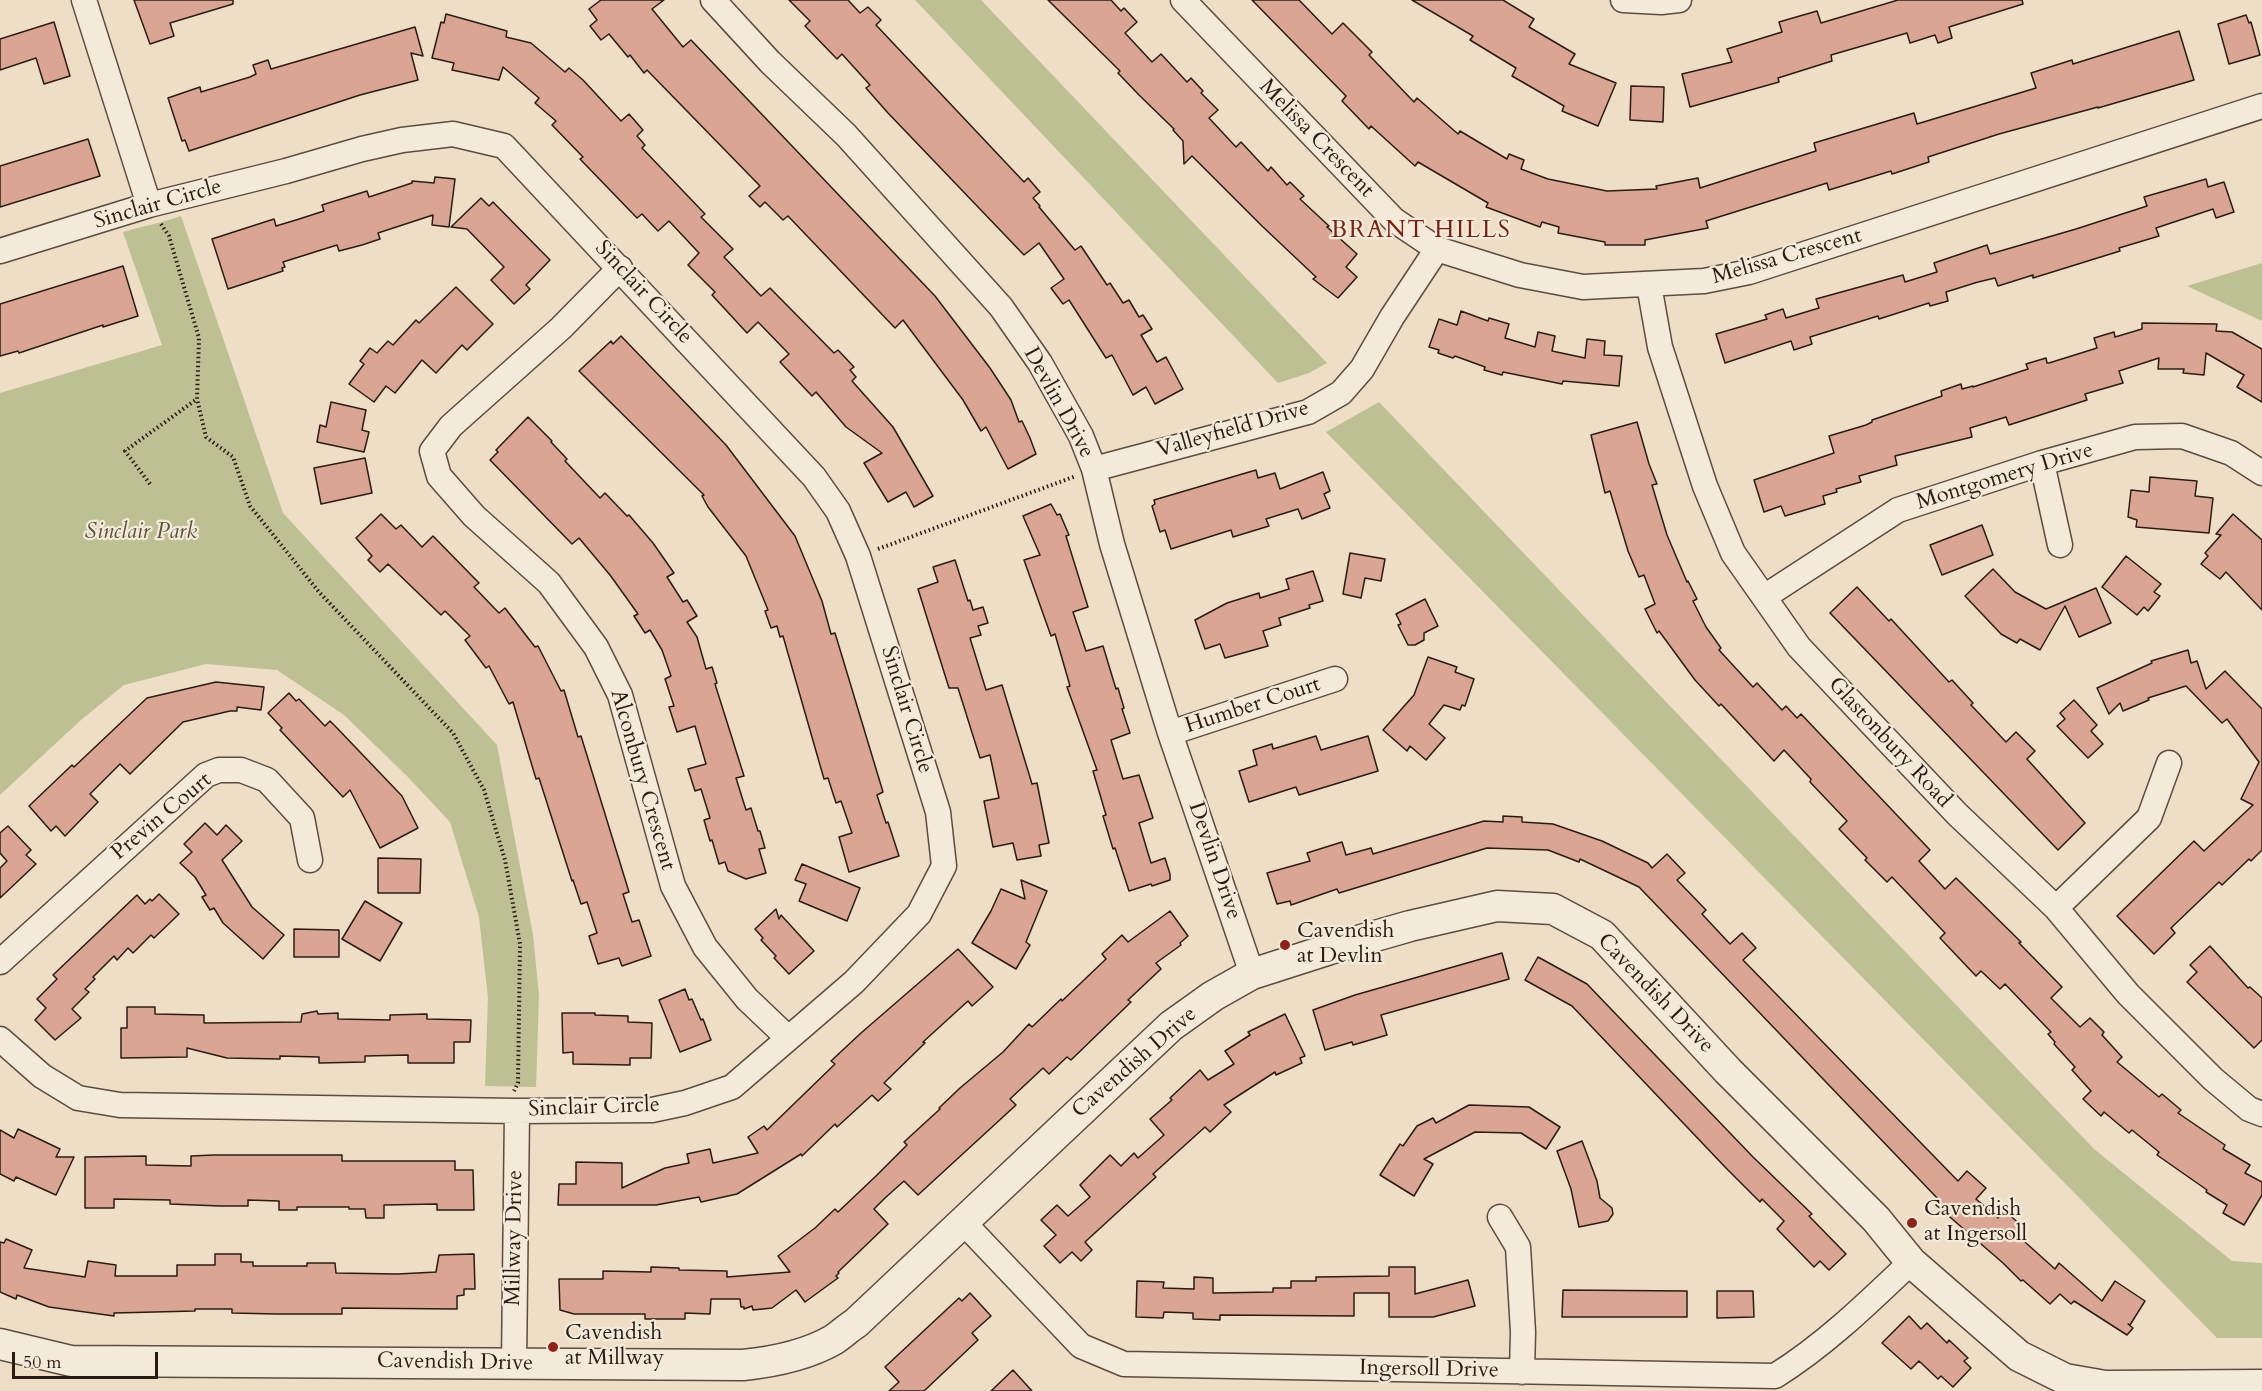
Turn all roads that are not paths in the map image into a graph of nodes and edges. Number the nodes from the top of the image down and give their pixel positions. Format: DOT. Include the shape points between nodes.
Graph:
graph roads {
  1 [pos="84,0"];
  2 [pos="713,0"];
  3 [pos="1183,0"];
  4 [pos="1623,0"];
  5 [pos="1678,0"];
  6 [pos="2262,106"];
  7 [pos="149,205"];
  8 [pos="1437,249"];
  9 [pos="0,251"];
  10 [pos="620,268"];
  11 [pos="1649,285"];
  12 [pos="2042,463"];
  13 [pos="1094,470"];
  14 [pos="2262,473"];
  15 [pos="2060,545"];
  16 [pos="1764,597"];
  17 [pos="1335,679"];
  18 [pos="1170,733"];
  19 [pos="2169,763"];
  20 [pos="310,860"];
  21 [pos="2056,908"];
  22 [pos="0,962"];
  23 [pos="1252,974"];
  24 [pos="788,1038"];
  25 [pos="0,1039"];
  26 [pos="509,1111"];
  27 [pos="2262,1114"];
  28 [pos="1500,1217"];
  29 [pos="963,1222"];
  30 [pos="1911,1262"];
  31 [pos="0,1344"];
  32 [pos="514,1365"];
  33 [pos="1522,1372"];
  34 [pos="2262,1385"];
  1 -- 7 [label="street"];
  2 -- 13 [label="street, Devlin Drive" via="846,135 1001,307 1064,405"];
  3 -- 8 [label="street, Melissa Crescent" via="1394,220"];
  4 -- 5 [label="street"];
  6 -- 11 [label="street, Melissa Crescent" via="1749,272 1704,281"];
  7 -- 9 [label="street, Sinclair Circle"];
  7 -- 10 [label="street, Sinclair Circle" via="362,149 453,134 504,146"];
  8 -- 11 [label="street, Melissa Crescent" via="1520,275 1582,287"];
  8 -- 13 [label="street, Valleyfield Drive" via="1362,369 1341,393 1308,412"];
  10 -- 24 [label="street, Sinclair Circle" via="814,477 838,511 858,556 938,812 944,866 919,914 854,982"];
  10 -- 24 [label="street, Alconbury Crescent" via="561,328 451,426 432,451 439,476 474,516 549,584 596,647 620,695 673,886 705,947 747,999"];
  11 -- 16 [label="street, Glastonbury Road" via="1660,347 1705,486 1733,553"];
  12 -- 14 [label="street, Montgomery Drive" via="2135,437 2182,436 2231,453"];
  12 -- 15 [label="street"];
  12 -- 16 [label="street, Montgomery Drive" via="1898,510"];
  13 -- 18 [label="street, Devlin Drive" via="1112,544"];
  16 -- 21 [label="street, Glastonbury Road" via="1799,647 1957,814"];
  17 -- 18 [label="street, Humber Court"];
  18 -- 23 [label="street, Devlin Drive"];
  19 -- 21 [label="street" via="2149,818"];
  20 -- 22 [label="street, Previn Court" via="302,818 267,780 241,770 219,770 206,775"];
  21 -- 27 [label="street, Glastonbury Road" via="2128,994 2213,1079 2249,1109"];
  23 -- 29 [label="street, Cavendish Drive" via="1171,1026"];
  23 -- 30 [label="street, Cavendish Drive" via="1410,926 1497,906 1553,909 1602,934 1728,1071 1876,1219"];
  24 -- 26 [label="street, Sinclair Circle" via="732,1087 685,1103 652,1110"];
  25 -- 26 [label="street, Sinclair Circle" via="42,1076 78,1098 120,1105"];
  26 -- 32 [label="street, Millway Drive"];
  28 -- 33 [label="street" via="1518,1247"];
  29 -- 32 [label="street, Cavendish Drive" via="856,1323 832,1341 790,1357 743,1365"];
  29 -- 33 [label="street, Ingersoll Drive" via="1081,1346 1124,1364"];
  30 -- 33 [label="street, Ingersoll Drive" via="1794,1364 1775,1376"];
  30 -- 34 [label="street, Cavendish Drive" via="2019,1356 2065,1379 2105,1386"];
  31 -- 32 [label="street, Cavendish Drive" via="71,1361"];
}
